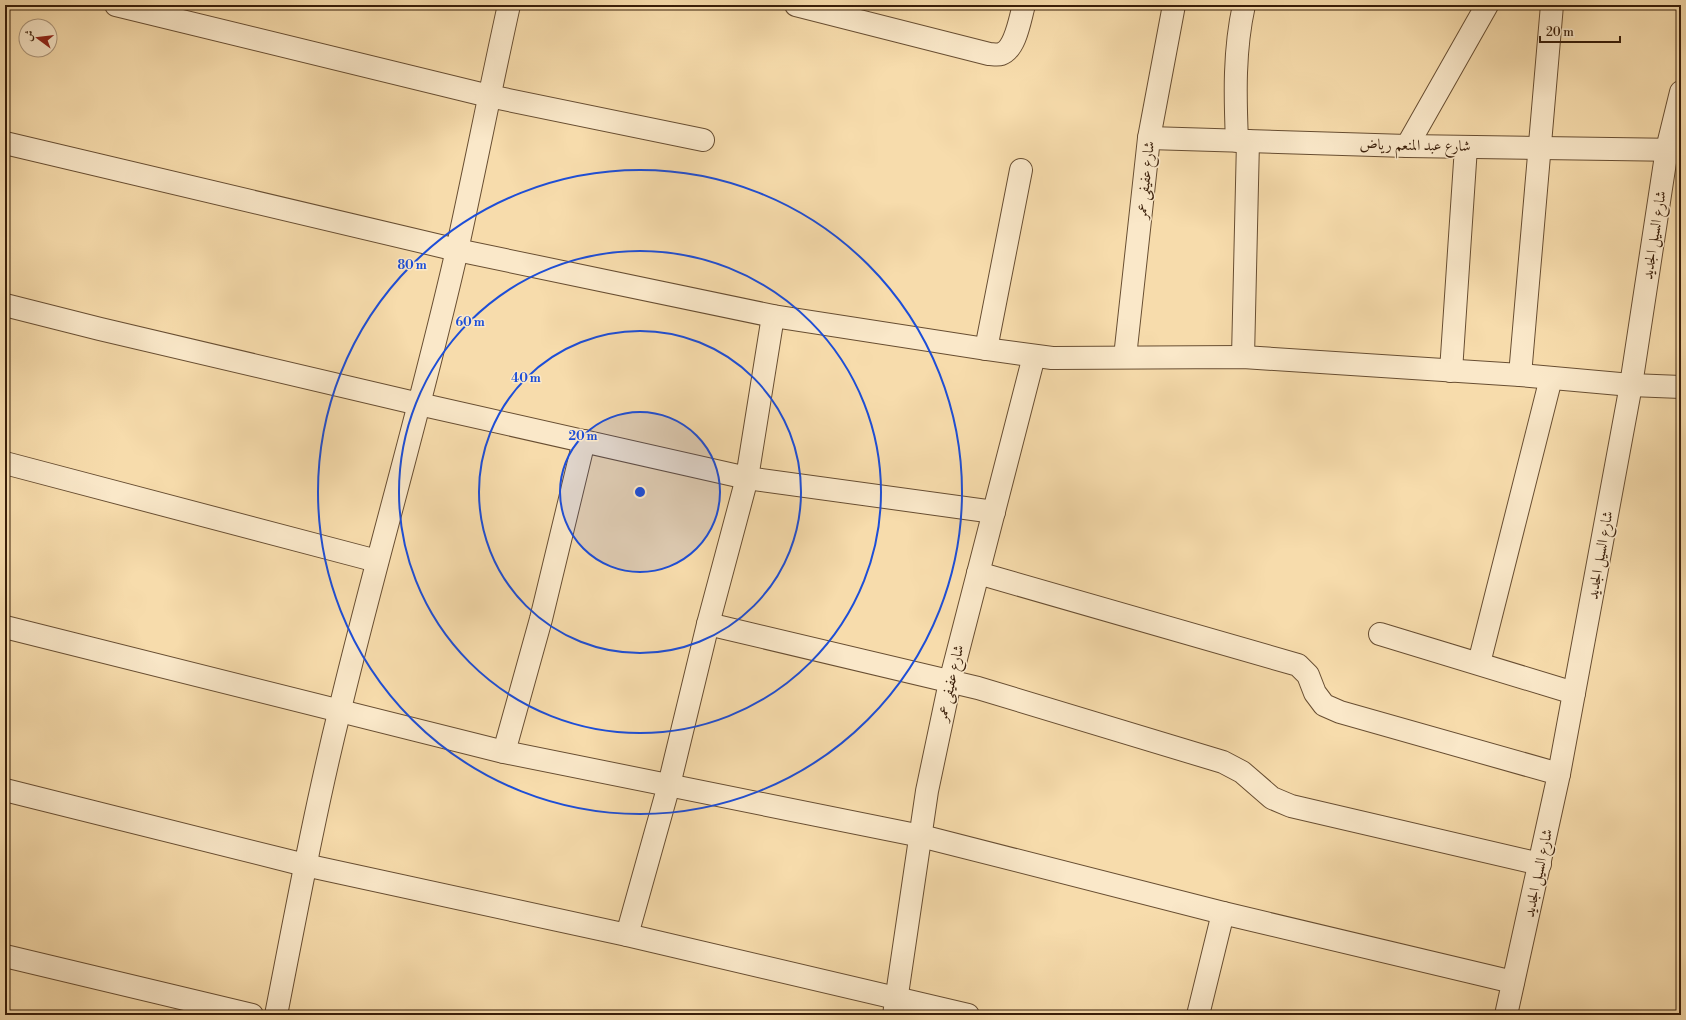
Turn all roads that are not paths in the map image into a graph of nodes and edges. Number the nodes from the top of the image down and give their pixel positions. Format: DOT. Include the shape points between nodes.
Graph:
graph roads {
  1 [pos="116,5"];
  2 [pos="509,5"];
  3 [pos="796,5"];
  4 [pos="1024,5"];
  5 [pos="1174,5"];
  6 [pos="1244,5"];
  7 [pos="1487,5"];
  8 [pos="1552,5"];
  9 [pos="1681,92"];
  10 [pos="489,96"];
  11 [pos="1149,138"];
  12 [pos="703,140"];
  13 [pos="1243,141"];
  14 [pos="5,143"];
  15 [pos="1407,146"];
  16 [pos="1466,147"];
  17 [pos="1539,148"];
  18 [pos="1674,150"];
  19 [pos="1020,170"];
  20 [pos="457,250"];
  21 [pos="5,305"];
  22 [pos="773,316"];
  23 [pos="986,349"];
  24 [pos="1034,356"];
  25 [pos="1125,357"];
  26 [pos="1243,357"];
  27 [pos="1451,371"];
  28 [pos="1520,375"];
  29 [pos="1551,378"];
  30 [pos="1631,385"];
  31 [pos="1681,387"];
  32 [pos="419,404"];
  33 [pos="584,441"];
  34 [pos="5,463"];
  35 [pos="747,478"];
  36 [pos="994,512"];
  37 [pos="377,561"];
  38 [pos="978,573"];
  39 [pos="708,624"];
  40 [pos="5,627"];
  41 [pos="1380,634"];
  42 [pos="1479,663"];
  43 [pos="950,682"];
  44 [pos="1574,693"];
  45 [pos="339,711"];
  46 [pos="504,752"];
  47 [pos="1559,774"];
  48 [pos="669,785"];
  49 [pos="5,790"];
  50 [pos="921,836"];
  51 [pos="1540,864"];
  52 [pos="305,865"];
  53 [pos="1223,913"];
  54 [pos="627,935"];
  55 [pos="5,956"];
  56 [pos="1513,982"];
  57 [pos="896,1006"];
  58 [pos="252,1015"];
  59 [pos="276,1015"];
  60 [pos="968,1015"];
  61 [pos="1198,1015"];
  62 [pos="1506,1015"];
  1 -- 10 [label="street"];
  2 -- 10 [label="street"];
  3 -- 4 [label="street" via="988,54 1001,54 1009,49"];
  5 -- 11 [label="street, شارع عفيفى عمر"];
  6 -- 13 [label="street" via="1235,83"];
  7 -- 15 [label="street"];
  8 -- 17 [label="street"];
  9 -- 18 [label="street, شارع السيل الجديد"];
  10 -- 12 [label="street"];
  10 -- 20 [label="street"];
  11 -- 13 [label="street, شارع عبد المنعم رياض"];
  11 -- 25 [label="street, شارع عفيفى عمر"];
  13 -- 15 [label="street, شارع عبد المنعم رياض"];
  13 -- 26 [label="street"];
  14 -- 20 [label="street"];
  15 -- 16 [label="street, شارع عبد المنعم رياض"];
  16 -- 17 [label="street, شارع عبد المنعم رياض"];
  16 -- 27 [label="street"];
  17 -- 18 [label="street, شارع عبد المنعم رياض"];
  17 -- 28 [label="street"];
  18 -- 30 [label="street, شارع السيل الجديد"];
  19 -- 23 [label="street"];
  20 -- 22 [label="street"];
  20 -- 32 [label="street"];
  21 -- 32 [label="street"];
  22 -- 23 [label="street"];
  22 -- 35 [label="street"];
  23 -- 24 [label="street"];
  24 -- 25 [label="street"];
  24 -- 36 [label="street, شارع عفيفى عمر"];
  25 -- 26 [label="street"];
  26 -- 27 [label="street"];
  27 -- 28 [label="street"];
  28 -- 29 [label="street"];
  29 -- 30 [label="street"];
  29 -- 42 [label="street"];
  30 -- 31 [label="street"];
  30 -- 44 [label="street, شارع السيل الجديد"];
  32 -- 33 [label="street"];
  32 -- 37 [label="street"];
  33 -- 35 [label="street"];
  33 -- 46 [label="street" via="541,619"];
  34 -- 37 [label="street"];
  35 -- 36 [label="street"];
  35 -- 39 [label="street"];
  36 -- 38 [label="street, شارع عفيفى عمر"];
  37 -- 45 [label="street"];
  38 -- 43 [label="street, شارع عفيفى عمر"];
  38 -- 47 [label="street" via="1298,665 1308,675 1315,693 1324,705 1340,712"];
  39 -- 43 [label="street"];
  39 -- 48 [label="street"];
  40 -- 45 [label="street"];
  41 -- 42 [label="street"];
  42 -- 44 [label="street"];
  43 -- 50 [label="street, شارع عفيفى عمر" via="927,791"];
  43 -- 51 [label="street" via="978,688 1223,762 1242,772 1272,798 1291,806"];
  44 -- 47 [label="street, شارع السيل الجديد"];
  45 -- 46 [label="street"];
  45 -- 52 [label="street"];
  46 -- 48 [label="street"];
  47 -- 51 [label="street, شارع السيل الجديد"];
  48 -- 50 [label="street"];
  48 -- 54 [label="street"];
  49 -- 52 [label="street"];
  50 -- 53 [label="street"];
  50 -- 57 [label="street, شارع عفيفى عمر"];
  51 -- 56 [label="street, شارع السيل الجديد"];
  52 -- 54 [label="street"];
  52 -- 59 [label="street"];
  53 -- 56 [label="street"];
  53 -- 61 [label="street"];
  54 -- 57 [label="street"];
  55 -- 58 [label="street"];
  56 -- 62 [label="street, شارع السيل الجديد"];
  57 -- 60 [label="street"];
}
